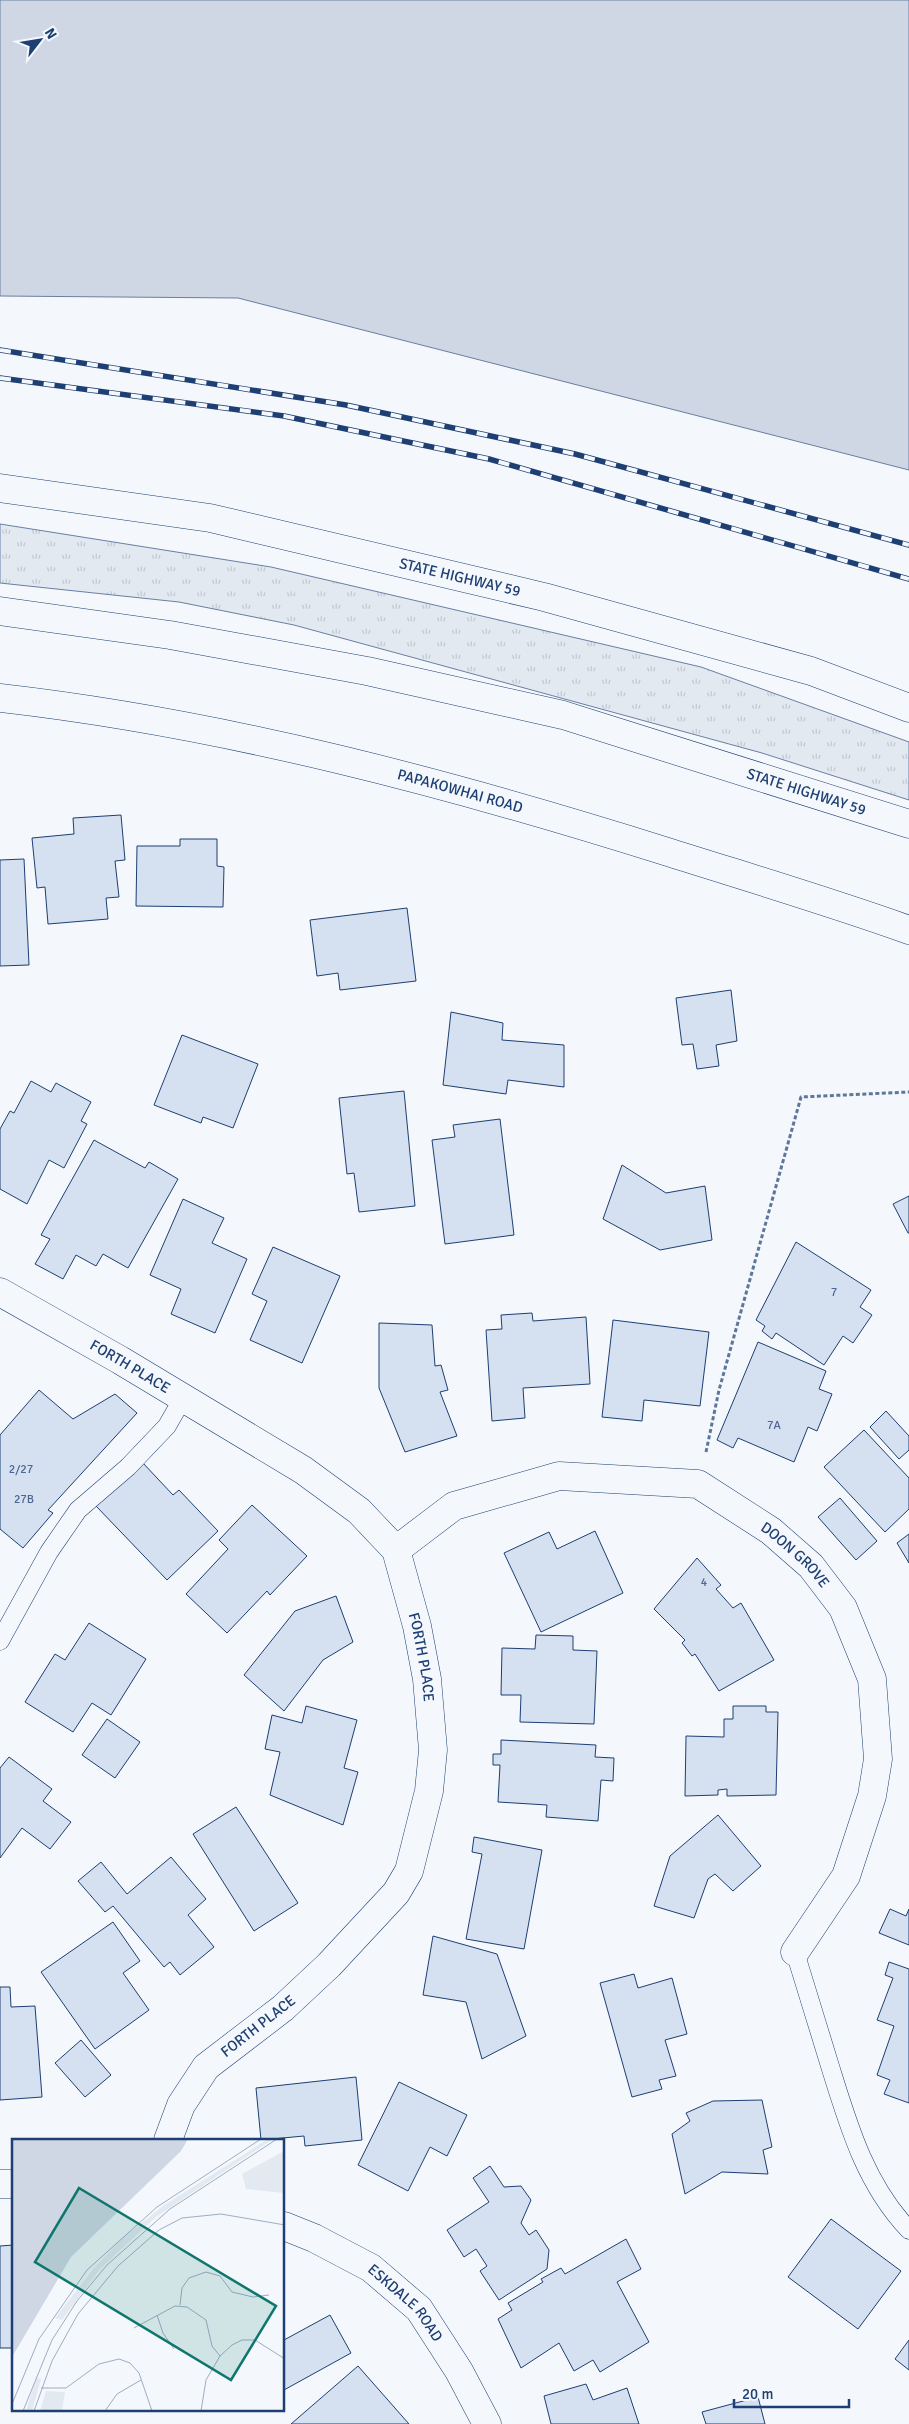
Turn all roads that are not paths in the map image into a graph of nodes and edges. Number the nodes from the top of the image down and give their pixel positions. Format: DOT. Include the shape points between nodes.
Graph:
graph roads {
  1 [pos="0,488"];
  2 [pos="0,611"];
  3 [pos="0,698"];
  4 [pos="909,708"];
  5 [pos="909,824"];
  6 [pos="909,930"];
  7 [pos="0,1292"];
  8 [pos="183,1398"];
  9 [pos="396,1550"];
  10 [pos="0,1641"];
  11 [pos="795,1952"];
  12 [pos="168,2139"];
  13 [pos="285,2226"];
  14 [pos="909,2230"];
  15 [pos="486,2424"];
  1 -- 4 [label="street, STATE HIGHWAY 59" via="210,518 544,597 811,672"];
  2 -- 5 [label="street, STATE HIGHWAY 59" via="170,634 367,671 563,715"];
  3 -- 6 [label="street, PAPAKOWHAI ROAD" via="223,735 416,778 603,832"];
  7 -- 8 [label="street, FORTH PLACE"];
  8 -- 9 [label="street, FORTH PLACE" via="303,1470 359,1511"];
  8 -- 10 [label="lane" via="167,1426 78,1510 49,1552"];
  9 -- 11 [label="street, DOON GROVE" via="454,1506 559,1476 698,1484 772,1532 811,1566 843,1608 872,1679 878,1759 872,1796 846,1876"];
  9 -- 12 [label="street, FORTH PLACE" via="428,1679 433,1750 429,1791 409,1870 396,1893 329,1965 283,2008 206,2067 181,2105"];
  11 -- 14 [label="lane" via="847,2121 867,2171"];
  13 -- 15 [label="street, ESKDALE ROAD" via="371,2268 418,2309 460,2371"];
}
